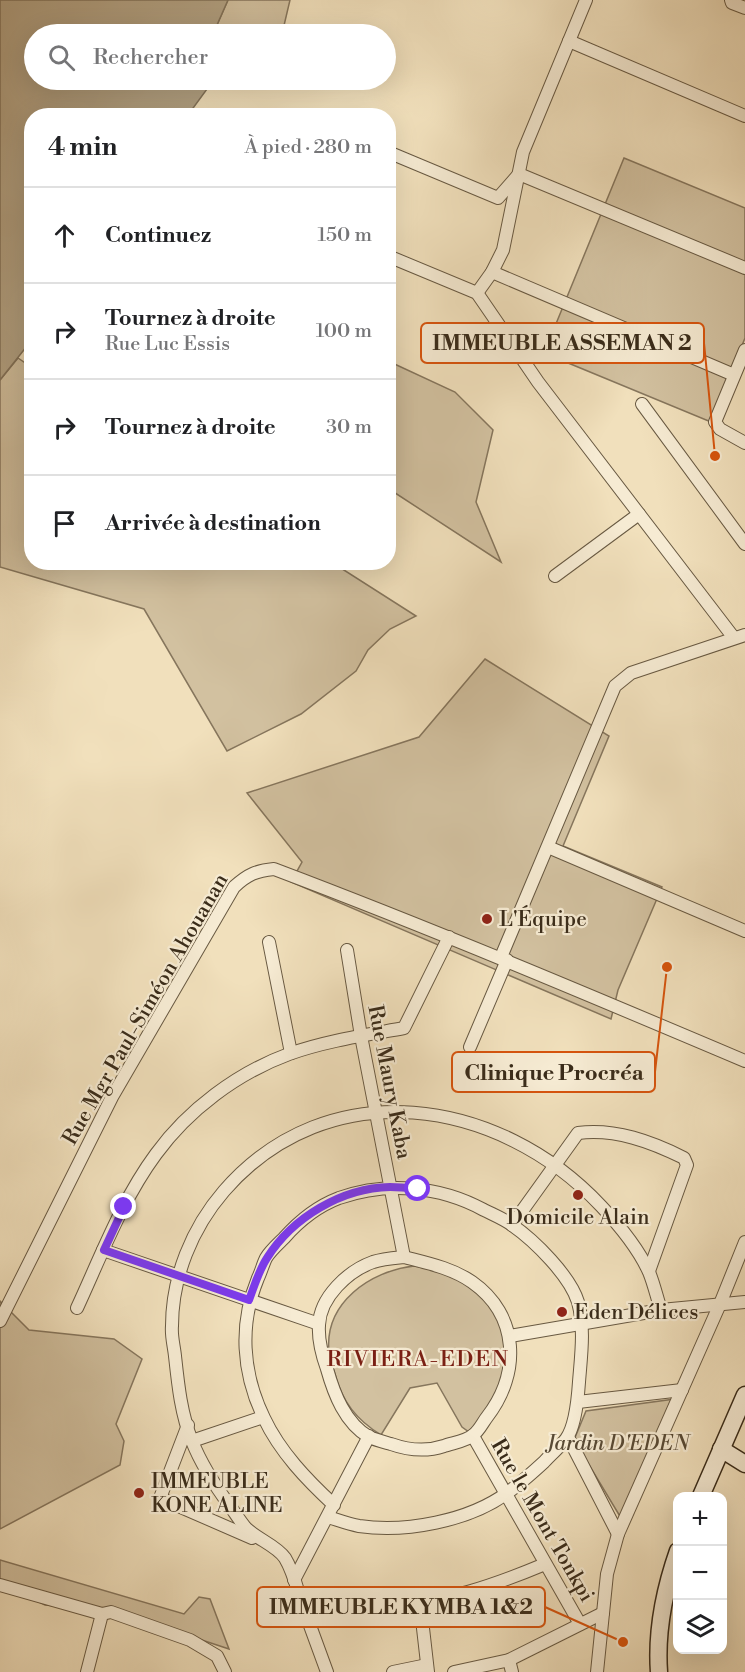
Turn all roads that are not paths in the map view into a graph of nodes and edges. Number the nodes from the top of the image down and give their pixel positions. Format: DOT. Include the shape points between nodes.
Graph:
graph roads {
  1 [pos="586,0"];
  2 [pos="731,0"];
  3 [pos="745,8"];
  4 [pos="569,41"];
  5 [pos="745,116"];
  6 [pos="396,155"];
  7 [pos="519,174"];
  8 [pos="396,259"];
  9 [pos="745,268"];
  10 [pos="492,272"];
  11 [pos="477,293"];
  12 [pos="745,350"];
  13 [pos="734,375"];
  14 [pos="642,405"];
  15 [pos="745,443"];
  16 [pos="639,514"];
  17 [pos="745,544"];
  18 [pos="555,576"];
  19 [pos="740,637"];
  20 [pos="548,847"];
  21 [pos="745,931"];
  22 [pos="449,937"];
  23 [pos="269,942"];
  24 [pos="347,950"];
  25 [pos="504,959"];
  26 [pos="361,1036"];
  27 [pos="470,1047"];
  28 [pos="291,1053"];
  29 [pos="745,1061"];
  30 [pos="376,1111"];
  31 [pos="556,1165"];
  32 [pos="390,1187"];
  33 [pos="512,1225"];
  34 [pos="745,1242"];
  35 [pos="104,1250"];
  36 [pos="404,1257"];
  37 [pos="649,1271"];
  38 [pos="177,1277"];
  39 [pos="249,1300"];
  40 [pos="745,1302"];
  41 [pos="720,1304"];
  42 [pos="77,1308"];
  43 [pos="661,1310"];
  44 [pos="0,1321"];
  45 [pos="319,1324"];
  46 [pos="582,1325"];
  47 [pos="510,1336"];
  48 [pos="682,1390"];
  49 [pos="745,1395"];
  50 [pos="578,1402"];
  51 [pos="263,1417"];
  52 [pos="188,1425"];
  53 [pos="369,1436"];
  54 [pos="473,1436"];
  55 [pos="568,1437"];
  56 [pos="192,1441"];
  57 [pos="721,1449"];
  58 [pos="745,1464"];
  59 [pos="703,1492"];
  60 [pos="507,1494"];
  61 [pos="334,1505"];
  62 [pos="328,1517"];
  63 [pos="618,1534"];
  64 [pos="272,1547"];
  65 [pos="544,1564"];
  66 [pos="673,1566"];
  67 [pos="294,1580"];
  68 [pos="0,1585"];
  69 [pos="301,1601"];
  70 [pos="420,1602"];
  71 [pos="603,1613"];
  72 [pos="102,1614"];
  73 [pos="580,1624"];
  74 [pos="511,1666"];
  75 [pos="428,1668"];
  76 [pos="87,1672"];
  77 [pos="225,1672"];
  78 [pos="327,1672"];
  79 [pos="393,1672"];
  80 [pos="454,1672"];
  81 [pos="597,1672"];
  82 [pos="659,1672"];
  1 -- 4 [label="street"];
  2 -- 3 [label="street"];
  4 -- 5 [label="street"];
  4 -- 7 [label="street" via="523,152"];
  6 -- 7 [label="street" via="498,198"];
  7 -- 9 [label="street"];
  7 -- 10 [label="street" via="503,250"];
  8 -- 11 [label="street"];
  10 -- 11 [label="street"];
  10 -- 13 [label="street"];
  11 -- 16 [label="street" via="538,382"];
  12 -- 13 [label="street"];
  13 -- 15 [label="street" via="715,422"];
  14 -- 17 [label="street"];
  16 -- 18 [label="street"];
  16 -- 19 [label="street"];
  19 -- 20 [label="street" via="631,673 615,686"];
  20 -- 21 [label="street"];
  20 -- 25 [label="street"];
  22 -- 25 [label="street, Rue Mgr Paul-Siméon Ahouanan"];
  22 -- 26 [label="street" via="404,1028"];
  22 -- 44 [label="street, Rue Mgr Paul-Siméon Ahouanan" via="274,869 245,876 234,887 112,1096"];
  23 -- 28 [label="street"];
  24 -- 26 [label="street, Rue Maury Kaba"];
  25 -- 27 [label="street"];
  25 -- 29 [label="street, Rue Mgr Paul-Siméon Ahouanan"];
  26 -- 28 [label="street"];
  26 -- 30 [label="street, Rue Maury Kaba"];
  28 -- 35 [label="street" via="239,1078 182,1124 139,1180"];
  30 -- 31 [label="street" via="414,1112 487,1129 518,1141"];
  30 -- 32 [label="street, Rue Maury Kaba"];
  30 -- 38 [label="street" via="318,1125 259,1157 212,1204"];
  31 -- 33 [label="street"];
  31 -- 37 [label="street" via="612,1217"];
  31 -- 37 [label="street" via="572,1139 584,1132 637,1138 684,1158 685,1172"];
  32 -- 33 [label="street" via="454,1196"];
  32 -- 36 [label="street, Rue Maury Kaba"];
  32 -- 39 [label="street" via="326,1203 294,1226 266,1258"];
  33 -- 46 [label="street" via="534,1243 569,1285"];
  34 -- 41 [label="street"];
  35 -- 38 [label="street"];
  35 -- 42 [label="street"];
  36 -- 45 [label="street" via="373,1262 349,1275 330,1297"];
  36 -- 47 [label="street" via="442,1267 472,1282 498,1308"];
  37 -- 43 [label="street"];
  38 -- 39 [label="street"];
  38 -- 52 [label="street" via="171,1326 179,1393"];
  39 -- 45 [label="street"];
  39 -- 51 [label="street" via="246,1359"];
  40 -- 41 [label="street"];
  41 -- 43 [label="street"];
  41 -- 48 [label="street"];
  43 -- 46 [label="street"];
  45 -- 53 [label="street" via="322,1354 336,1398"];
  46 -- 47 [label="street"];
  46 -- 50 [label="street"];
  47 -- 54 [label="street" via="508,1377 498,1403"];
  48 -- 50 [label="street"];
  48 -- 63 [label="street"];
  49 -- 57 [label="main road"];
  50 -- 55 [label="street"];
  51 -- 56 [label="street"];
  51 -- 61 [label="street" via="290,1459"];
  52 -- 56 [label="street"];
  52 -- 64 [label="street" via="160,1498"];
  53 -- 54 [label="street" via="406,1450 434,1449"];
  53 -- 61 [label="street"];
  54 -- 60 [label="street, Rue le Mont Tonkpi"];
  55 -- 60 [label="street"];
  55 -- 63 [label="street"];
  56 -- 64 [label="street" via="218,1489 245,1527"];
  57 -- 58 [label="main road"];
  57 -- 59 [label="main road"];
  60 -- 62 [label="street" via="478,1510 417,1524 356,1526"];
  60 -- 65 [label="street, Rue le Mont Tonkpi"];
  61 -- 62 [label="street"];
  62 -- 67 [label="street"];
  63 -- 71 [label="street"];
  64 -- 67 [label="street" via="285,1557"];
  65 -- 70 [label="street" via="463,1594"];
  65 -- 73 [label="street, Rue le Mont Tonkpi"];
  66 -- 82 [label="main road" via="658,1635"];
  67 -- 69 [label="street"];
  68 -- 72 [label="street"];
  69 -- 70 [label="street" via="388,1606"];
  69 -- 78 [label="street"];
  70 -- 75 [label="street"];
  71 -- 73 [label="street"];
  71 -- 81 [label="street"];
  72 -- 76 [label="street"];
  72 -- 77 [label="street" via="111,1612 190,1640 217,1656"];
  73 -- 74 [label="street"];
  74 -- 80 [label="street"];
  75 -- 79 [label="street"];
}
